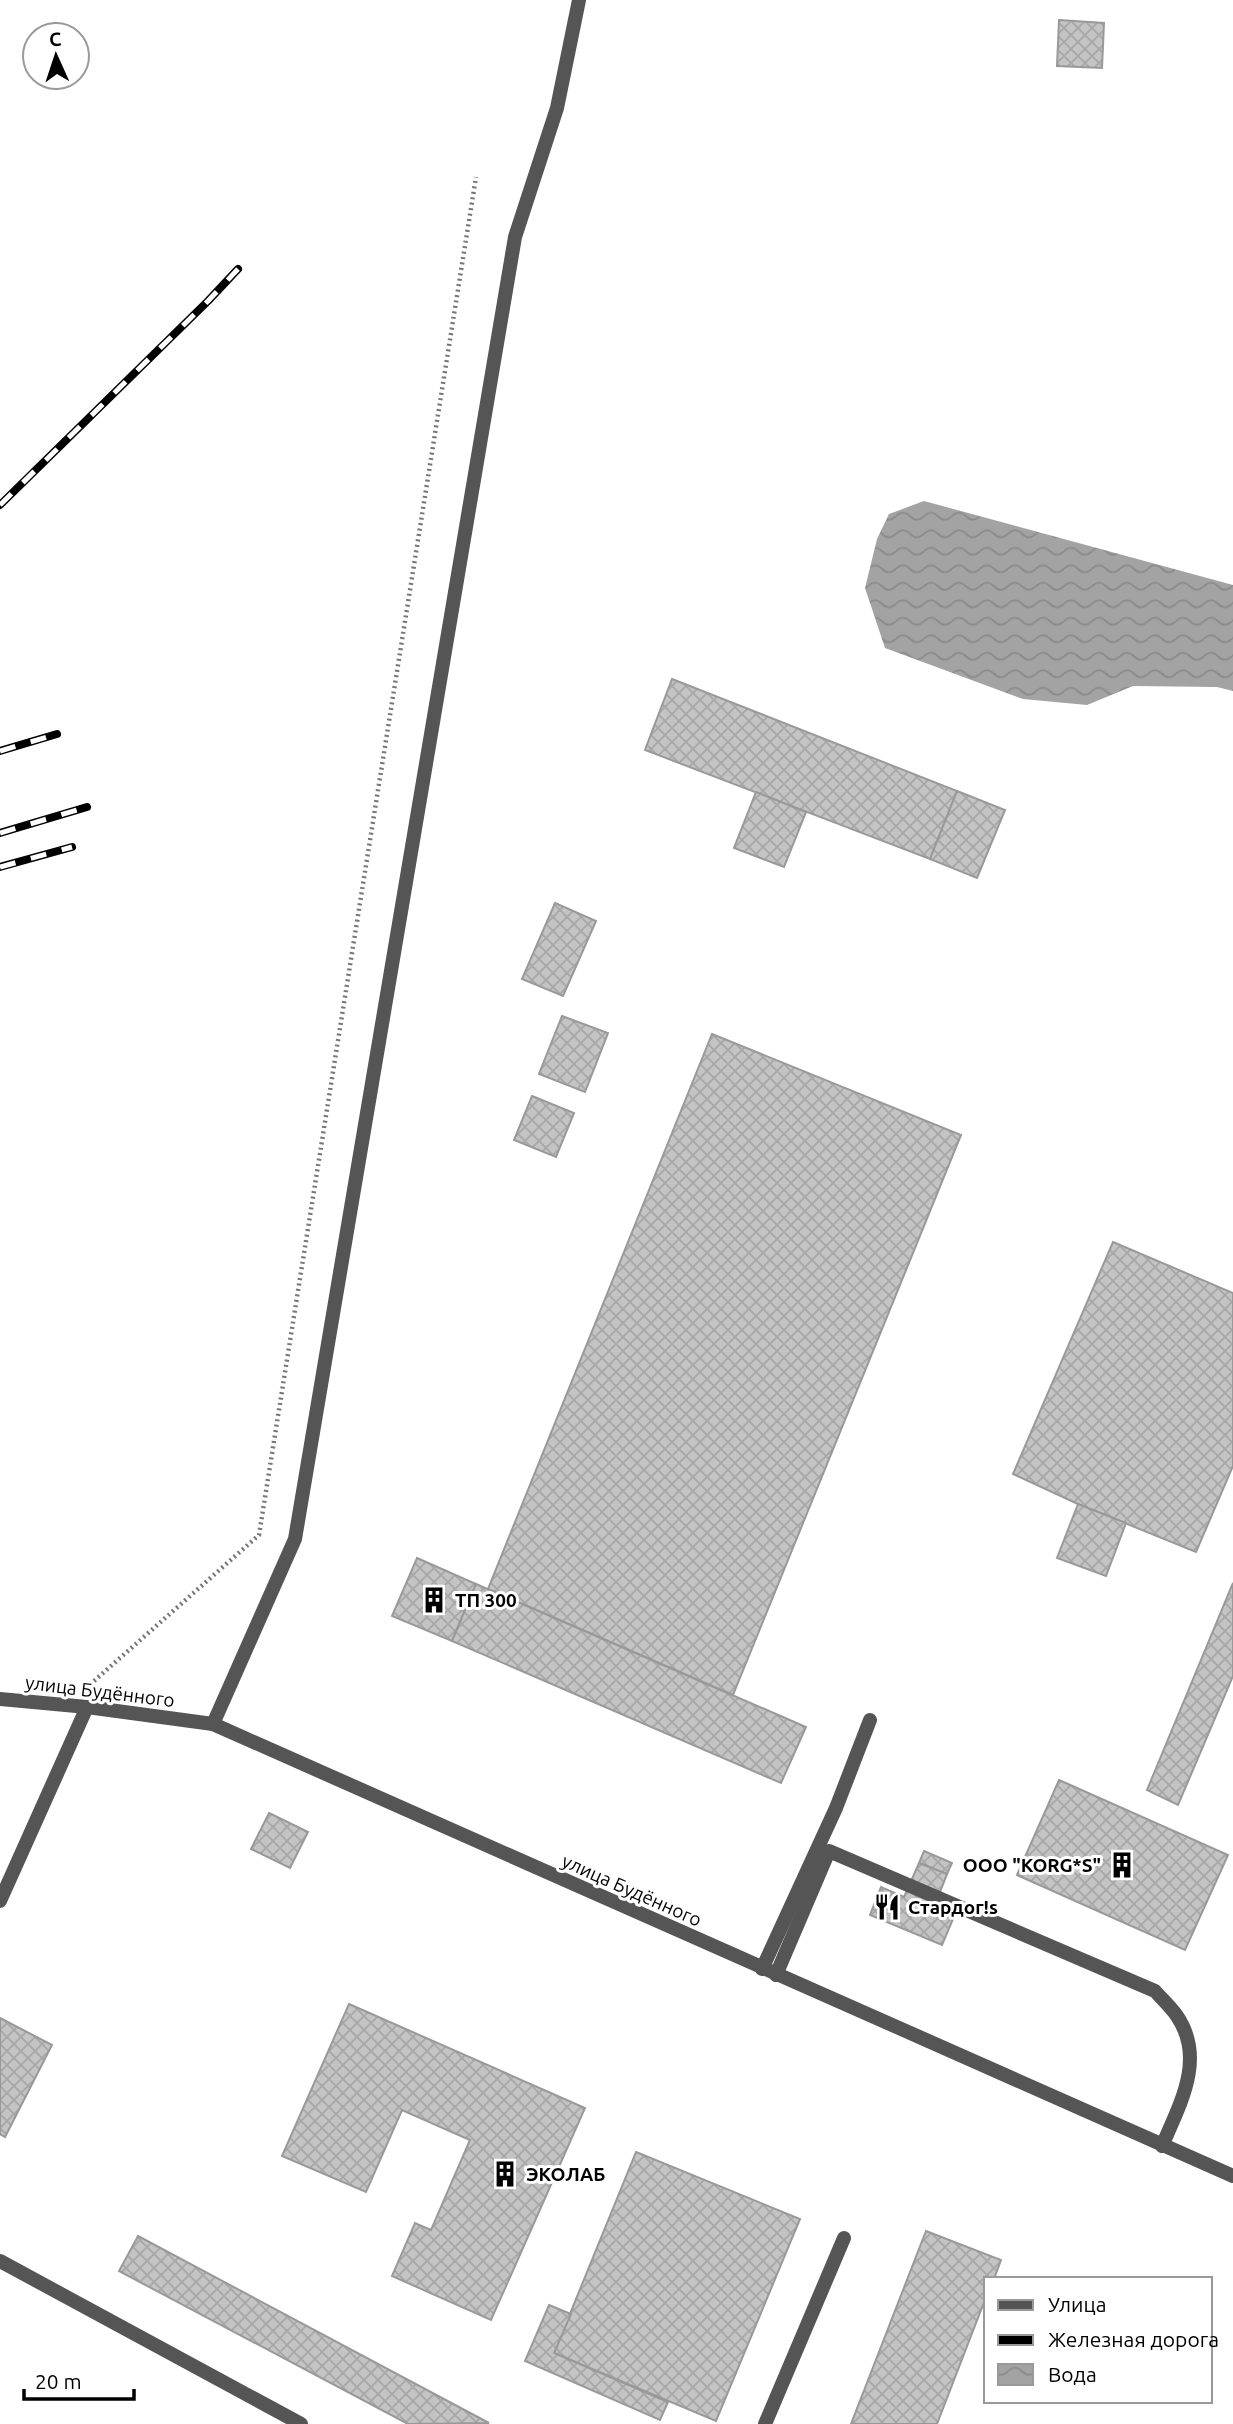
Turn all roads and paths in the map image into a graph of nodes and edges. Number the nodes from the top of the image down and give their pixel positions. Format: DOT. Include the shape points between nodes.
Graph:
graph roads {
  1 [pos="579,0"];
  2 [pos="476,177"];
  3 [pos="91,1683"];
  4 [pos="0,1699"];
  5 [pos="88,1707"];
  6 [pos="870,1720"];
  7 [pos="213,1724"];
  8 [pos="0,1901"];
  9 [pos="762,1969"];
  10 [pos="776,1975"];
  11 [pos="1162,2146"];
  12 [pos="1233,2176"];
  13 [pos="844,2238"];
  14 [pos="0,2262"];
  15 [pos="301,2424"];
  16 [pos="765,2424"];
  1 -- 7 [label="street" via="557,108 515,237 295,1539"];
  2 -- 3 [label="path" via="259,1535"];
  4 -- 5 [label="street, улица Будённого"];
  5 -- 7 [label="street, улица Будённого"];
  5 -- 8 [label="street"];
  6 -- 9 [label="street" via="836,1808"];
  7 -- 9 [label="street, улица Будённого"];
  9 -- 10 [label="street, улица Будённого"];
  10 -- 11 [label="street, улица Будённого"];
  10 -- 11 [label="street" via="829,1851 1155,1991 1177,2015 1190,2053 1188,2087"];
  11 -- 12 [label="street, улица Будённого"];
  13 -- 16 [label="street"];
  14 -- 15 [label="street"];
}
